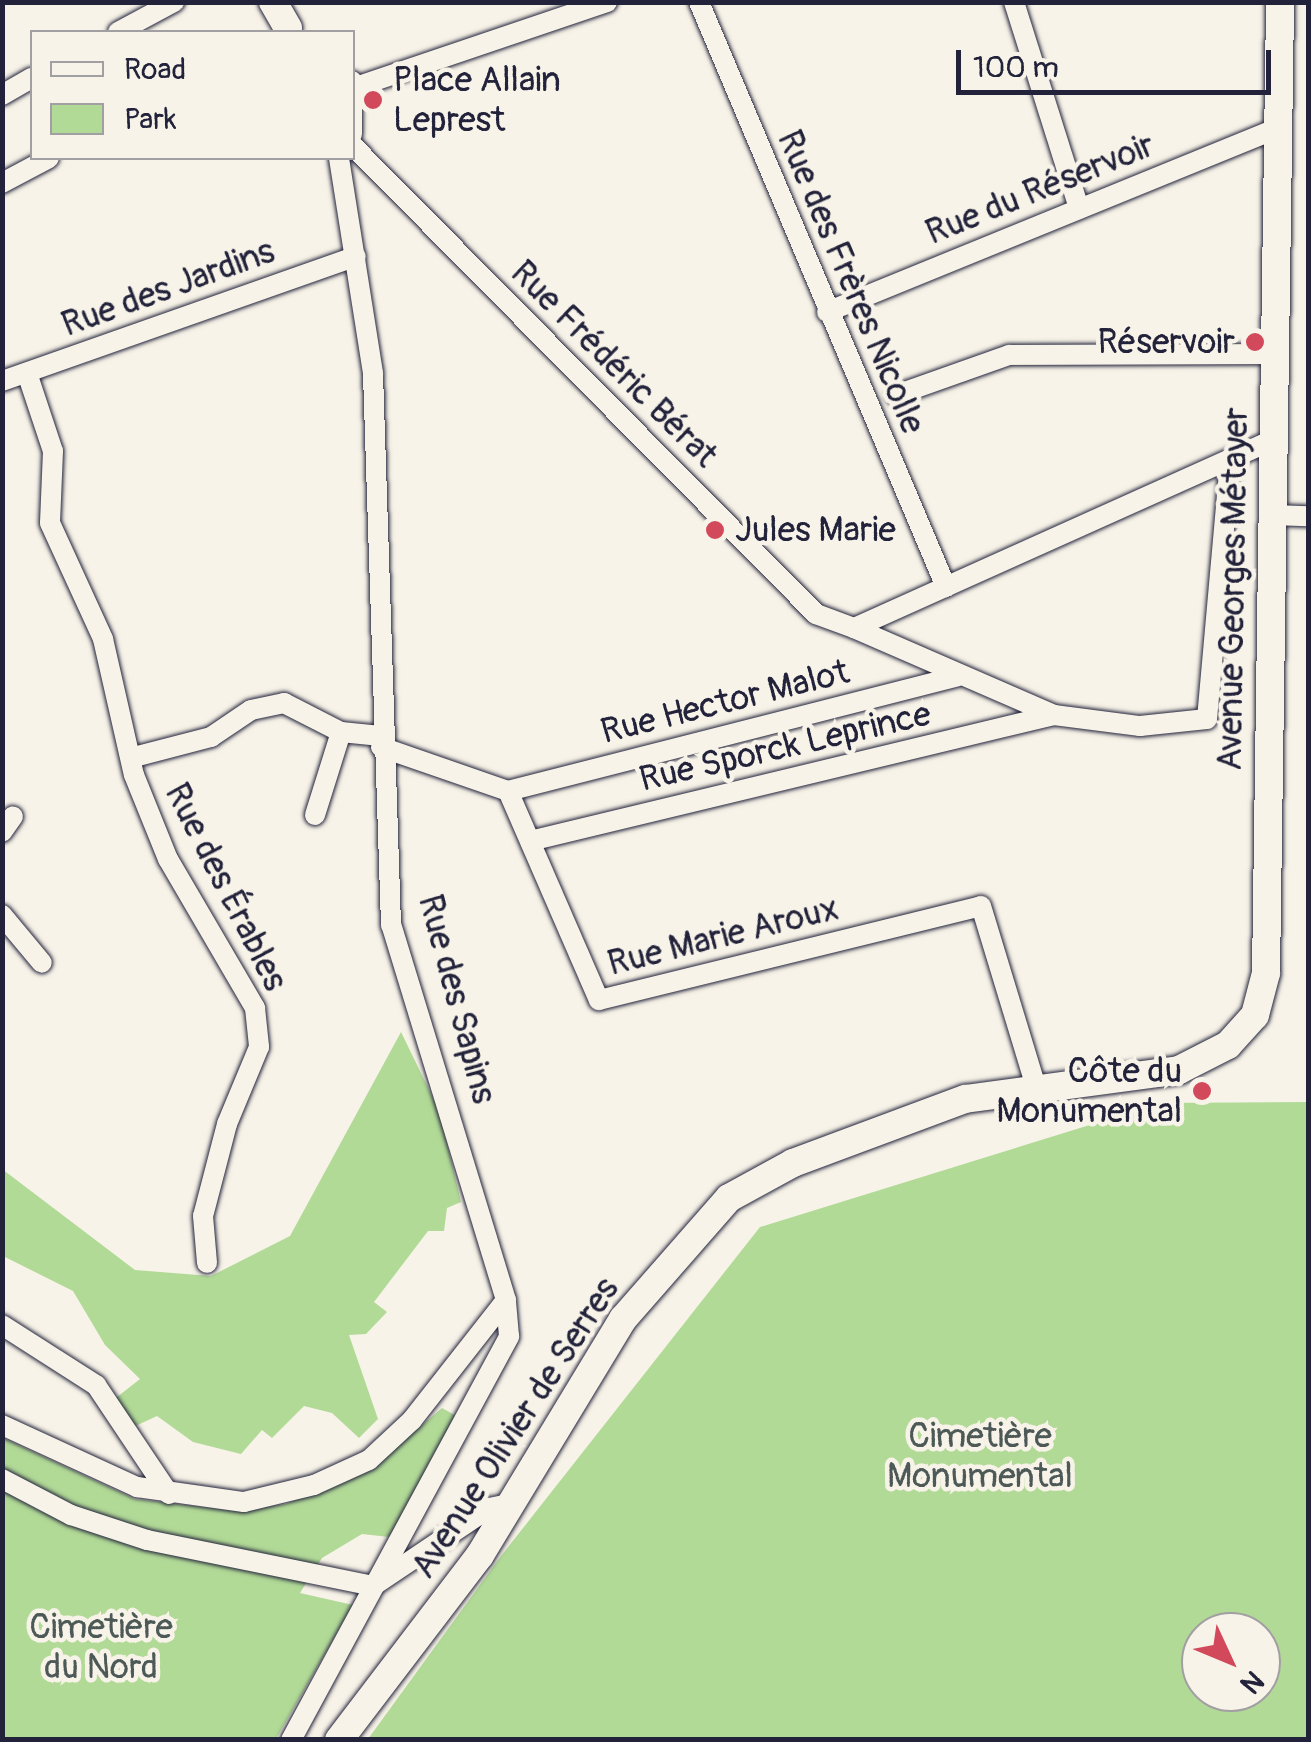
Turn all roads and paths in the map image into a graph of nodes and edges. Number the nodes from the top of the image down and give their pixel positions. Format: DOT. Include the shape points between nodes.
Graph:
graph roads {
  1 [pos="174,2"];
  2 [pos="273,2"];
  3 [pos="607,2"];
  4 [pos="699,2"];
  5 [pos="1014,2"];
  6 [pos="1280,2"];
  7 [pos="122,30"];
  8 [pos="286,30"];
  9 [pos="30,79"];
  10 [pos="355,84"];
  11 [pos="2,94"];
  12 [pos="1278,128"];
  13 [pos="355,148"];
  14 [pos="45,160"];
  15 [pos="339,160"];
  16 [pos="2,183"];
  17 [pos="1079,208"];
  18 [pos="356,256"];
  19 [pos="827,312"];
  20 [pos="1275,354"];
  21 [pos="27,372"];
  22 [pos="3,380"];
  23 [pos="896,395"];
  24 [pos="1274,439"];
  25 [pos="1230,459"];
  26 [pos="1272,515"];
  27 [pos="1308,516"];
  28 [pos="946,586"];
  29 [pos="854,628"];
  30 [pos="958,676"];
  31 [pos="1054,715"];
  32 [pos="341,732"];
  33 [pos="381,741"];
  34 [pos="134,757"];
  35 [pos="508,791"];
  36 [pos="315,814"];
  37 [pos="530,841"];
  38 [pos="2,915"];
  39 [pos="42,962"];
  40 [pos="1228,1045"];
  41 [pos="1036,1087"];
  42 [pos="206,1262"];
  43 [pos="506,1300"];
  44 [pos="2,1325"];
  45 [pos="2,1425"];
  46 [pos="2,1479"];
  47 [pos="169,1494"];
  48 [pos="509,1504"];
  49 [pos="372,1586"];
  50 [pos="292,1740"];
  51 [pos="340,1740"];
  1 -- 7 [label="street"];
  2 -- 8 [label="street"];
  3 -- 10 [label="street"];
  4 -- 19 [label="street, Rue des Frères Nicolle"];
  5 -- 17 [label="street"];
  6 -- 12 [label="street, Avenue Georges Métayer"];
  9 -- 11 [label="street"];
  12 -- 17 [label="street, Rue du Réservoir"];
  12 -- 20 [label="street, Avenue Georges Métayer"];
  13 -- 29 [label="street, Rue Frédéric Bérat" via="816,614"];
  14 -- 16 [label="street"];
  15 -- 18 [label="street, Rue des Sapins"];
  17 -- 19 [label="street, Rue du Réservoir"];
  18 -- 21 [label="street, Rue des Jardins"];
  18 -- 33 [label="street, Rue des Sapins" via="373,373"];
  19 -- 28 [label="street, Rue des Frères Nicolle"];
  20 -- 23 [label="street" via="1009,355"];
  20 -- 24 [label="street, Avenue Georges Métayer"];
  21 -- 22 [label="street, Rue des Jardins"];
  21 -- 34 [label="street, Rue des Érables" via="53,451 50,523 103,639"];
  24 -- 25 [label="street"];
  24 -- 26 [label="street, Avenue Georges Métayer"];
  25 -- 28 [label="street"];
  25 -- 31 [label="street" via="1207,719 1140,726"];
  26 -- 27 [label="street"];
  26 -- 40 [label="street, Avenue Georges Métayer" via="1266,973 1256,1015"];
  28 -- 29 [label="street"];
  29 -- 30 [label="street, Rue Frédéric Bérat"];
  30 -- 31 [label="street, Rue Frédéric Bérat"];
  30 -- 35 [label="street, Rue Hector Malot"];
  31 -- 37 [label="street, Rue Sporck Leprince"];
  32 -- 33 [label="street"];
  32 -- 34 [label="street" via="284,703 250,710 210,737"];
  32 -- 36 [label="street"];
  33 -- 35 [label="street"];
  33 -- 43 [label="street, Rue des Sapins" via="392,926"];
  34 -- 42 [label="street, Rue des Érables" via="134,775 168,859 255,1008 259,1047 227,1124 203,1216"];
  35 -- 37 [label="street, Rue Marie Aroux"];
  37 -- 41 [label="street, Rue Marie Aroux" via="599,1000 981,906"];
  38 -- 39 [label="street"];
  40 -- 41 [label="street, Avenue Olivier de Serres" via="1179,1070"];
  41 -- 48 [label="street, Avenue Olivier de Serres" via="908,1116 792,1163 729,1198 623,1319"];
  43 -- 47 [label="street" via="412,1420 369,1460 314,1485 244,1502"];
  43 -- 49 [label="street, Rue des Sapins" via="509,1336 462,1433"];
  44 -- 47 [label="street" via="96,1385"];
  45 -- 47 [label="street" via="102,1474"];
  46 -- 49 [label="street" via="71,1515 148,1540"];
  48 -- 49 [label="street" via="489,1508"];
  48 -- 51 [label="street, Avenue Olivier de Serres" via="423,1637"];
  49 -- 50 [label="street, Rue des Sapins"];
}
